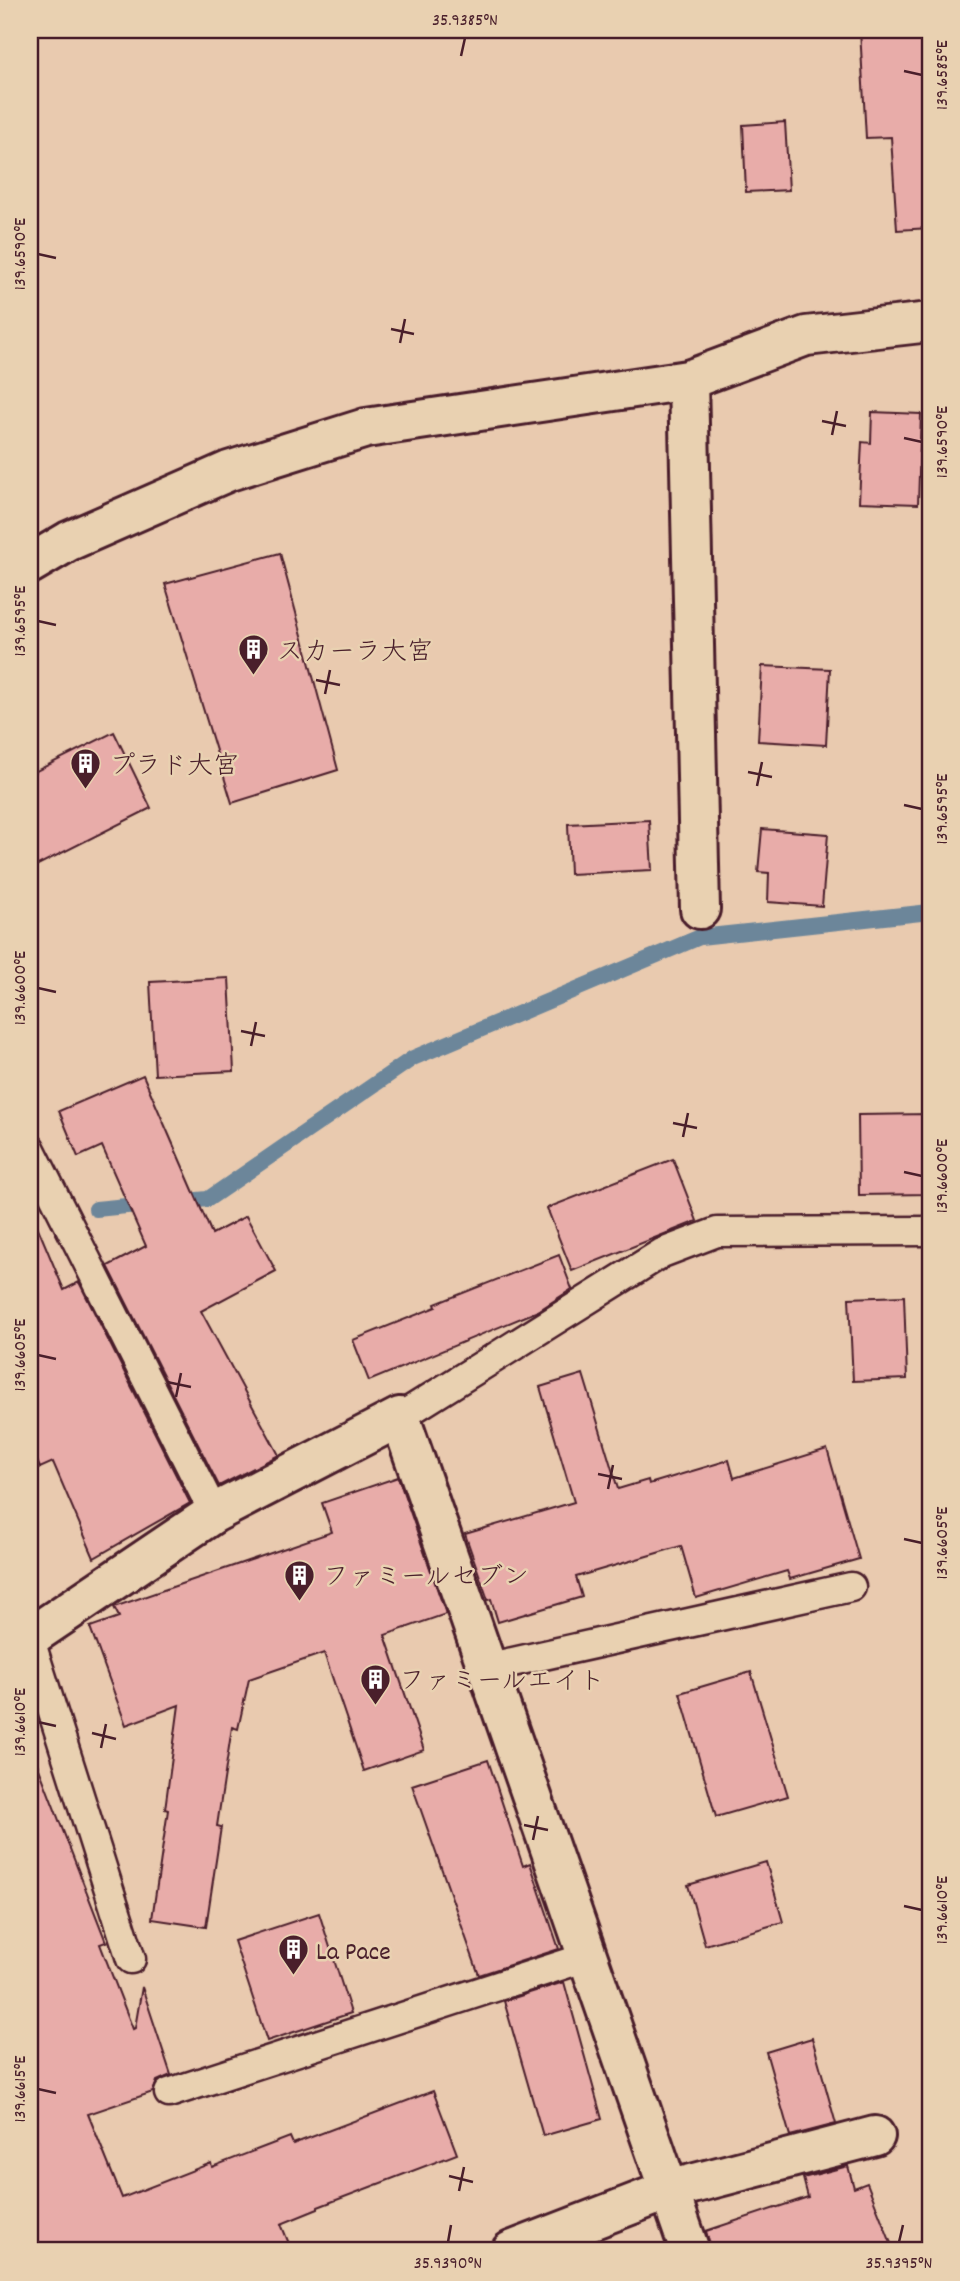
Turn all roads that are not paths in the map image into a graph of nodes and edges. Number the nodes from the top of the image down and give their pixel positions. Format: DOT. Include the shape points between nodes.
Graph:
graph roads {
  1 [pos="930,322"];
  2 [pos="688,380"];
  3 [pos="30,564"];
  4 [pos="700,909"];
  5 [pos="30,1148"];
  6 [pos="930,1231"];
  7 [pos="400,1416"];
  8 [pos="214,1513"];
  9 [pos="851,1587"];
  10 [pos="30,1639"];
  11 [pos="490,1667"];
  12 [pos="587,1957"];
  13 [pos="131,1959"];
  14 [pos="169,2093"];
  15 [pos="876,2136"];
  16 [pos="669,2190"];
  17 [pos="511,2251"];
  18 [pos="690,2251"];
  1 -- 2 [label="street" via="806,336"];
  2 -- 3 [label="street" via="366,428 229,471 69,541"];
  2 -- 4 [label="street"];
  5 -- 8 [label="lane"];
  6 -- 7 [label="lane" via="718,1232 662,1254"];
  7 -- 8 [label="street"];
  7 -- 11 [label="street"];
  8 -- 10 [label="street"];
  9 -- 11 [label="lane"];
  10 -- 13 [label="lane"];
  11 -- 12 [label="street"];
  12 -- 14 [label="lane"];
  12 -- 16 [label="street"];
  15 -- 16 [label="street"];
  16 -- 17 [label="street"];
  16 -- 18 [label="street"];
}
